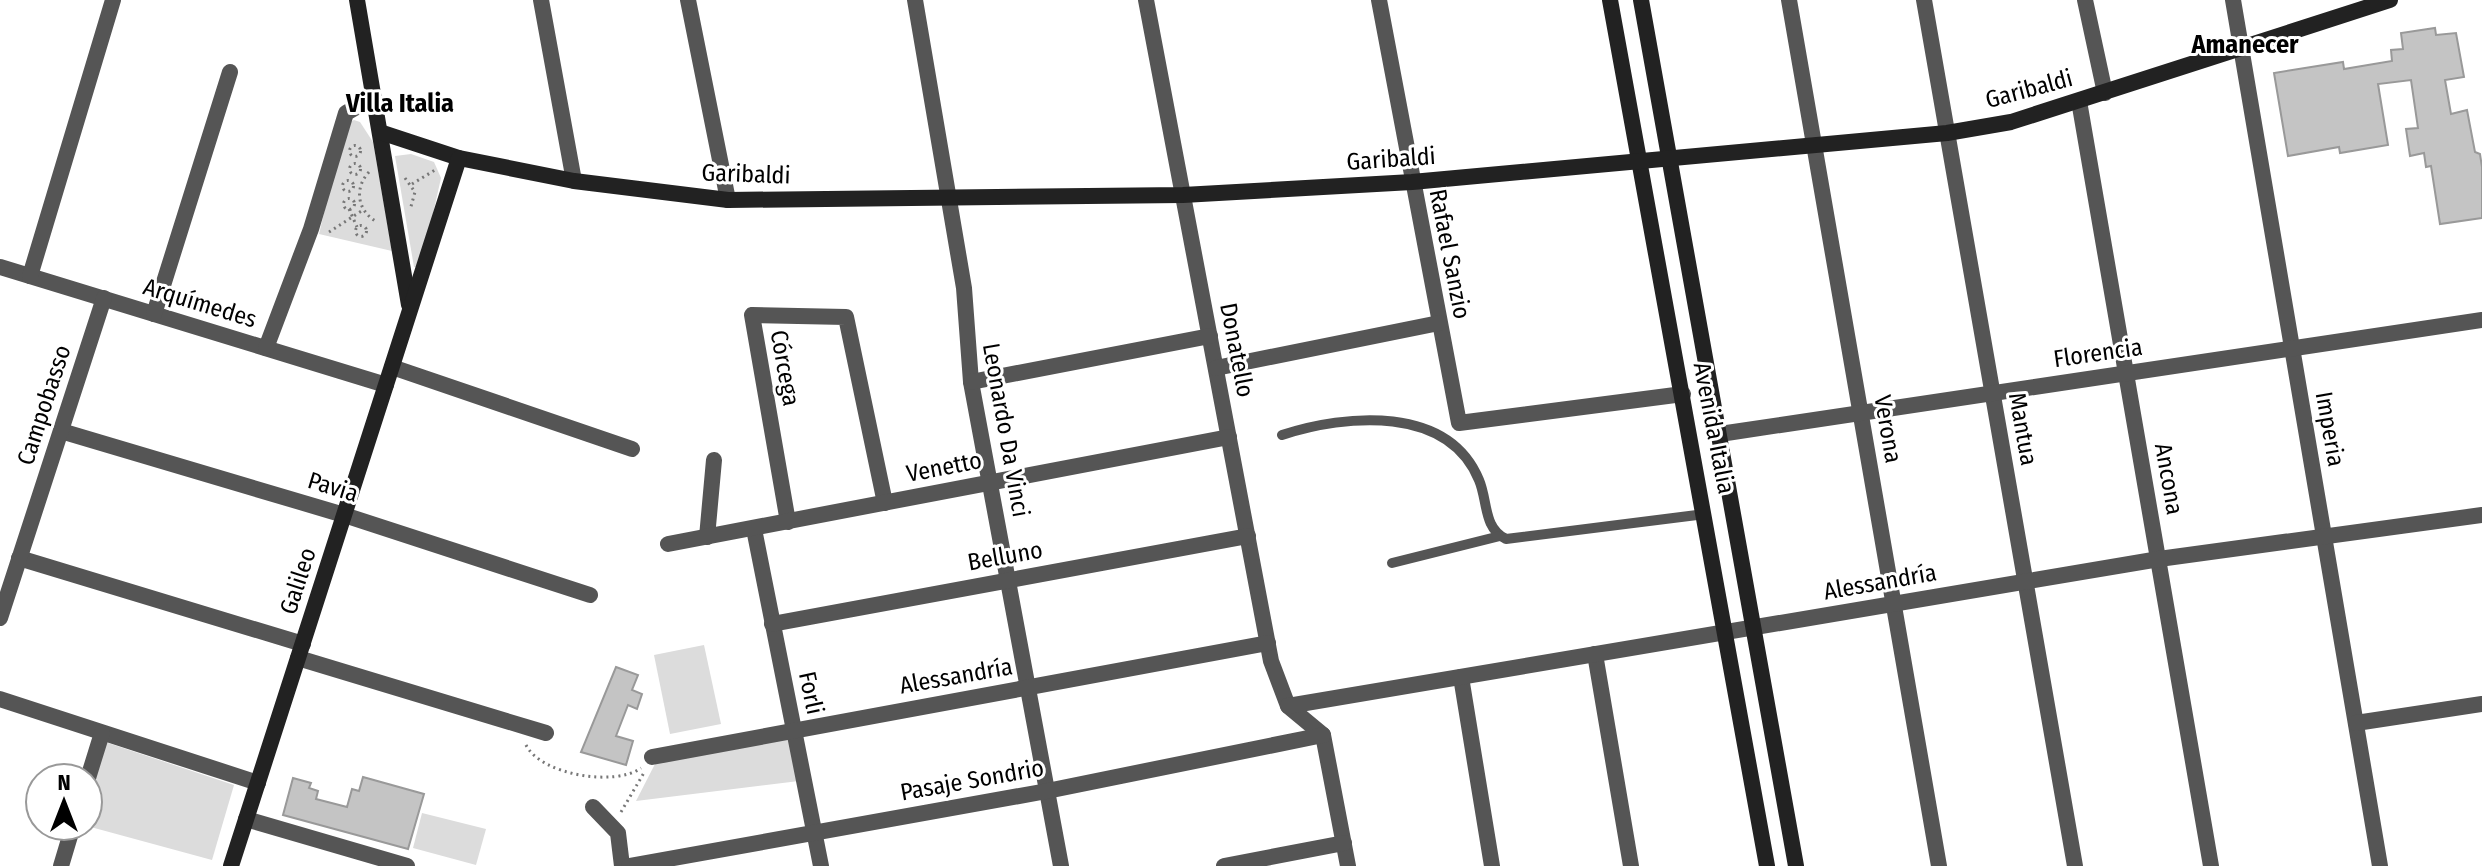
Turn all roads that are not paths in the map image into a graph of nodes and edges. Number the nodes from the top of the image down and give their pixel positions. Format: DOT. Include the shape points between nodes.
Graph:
graph roads {
  1 [pos="113,0"];
  2 [pos="357,0"];
  3 [pos="541,0"];
  4 [pos="688,0"];
  5 [pos="915,0"];
  6 [pos="1146,0"];
  7 [pos="1379,0"];
  8 [pos="1610,0"];
  9 [pos="1641,0"];
  10 [pos="1789,0"];
  11 [pos="1924,0"];
  12 [pos="2085,0"];
  13 [pos="2233,0"];
  14 [pos="2385,1"];
  15 [pos="2241,47"];
  16 [pos="230,72"];
  17 [pos="2105,93"];
  18 [pos="374,97"];
  19 [pos="2079,101"];
  20 [pos="380,132"];
  21 [pos="1947,133"];
  22 [pos="1814,146"];
  23 [pos="459,158"];
  24 [pos="1670,160"];
  25 [pos="1639,163"];
  26 [pos="574,181"];
  27 [pos="1412,182"];
  28 [pos="1183,195"];
  29 [pos="728,200"];
  30 [pos="950,200"];
  31 [pos="0,267"];
  32 [pos="30,276"];
  33 [pos="104,298"];
  34 [pos="410,310"];
  35 [pos="154,314"];
  36 [pos="2482,320"];
  37 [pos="1439,323"];
  38 [pos="1210,336"];
  39 [pos="266,348"];
  40 [pos="2292,348"];
  41 [pos="392,367"];
  42 [pos="1216,368"];
  43 [pos="2126,373"];
  44 [pos="971,382"];
  45 [pos="386,385"];
  46 [pos="1993,393"];
  47 [pos="1683,394"];
  48 [pos="1861,413"];
  49 [pos="61,431"];
  50 [pos="1720,434"];
  51 [pos="1282,435"];
  52 [pos="1229,437"];
  53 [pos="632,449"];
  54 [pos="714,460"];
  55 [pos="990,482"];
  56 [pos="885,503"];
  57 [pos="1705,514"];
  58 [pos="344,515"];
  59 [pos="2482,515"];
  60 [pos="788,522"];
  61 [pos="754,529"];
  62 [pos="1248,536"];
  63 [pos="1500,536"];
  64 [pos="2324,536"];
  65 [pos="707,537"];
  66 [pos="668,544"];
  67 [pos="19,558"];
  68 [pos="2159,559"];
  69 [pos="1392,563"];
  70 [pos="1008,579"];
  71 [pos="2026,581"];
  72 [pos="590,595"];
  73 [pos="1894,604"];
  74 [pos="0,618"];
  75 [pos="772,624"];
  76 [pos="1754,627"];
  77 [pos="1727,632"];
  78 [pos="1268,643"];
  79 [pos="300,651"];
  80 [pos="1595,654"];
  81 [pos="1461,677"];
  82 [pos="1028,687"];
  83 [pos="0,699"];
  84 [pos="2482,704"];
  85 [pos="1288,706"];
  86 [pos="2356,723"];
  87 [pos="794,730"];
  88 [pos="102,733"];
  89 [pos="546,733"];
  90 [pos="1323,735"];
  91 [pos="652,757"];
  92 [pos="93,762"];
  93 [pos="258,783"];
  94 [pos="1047,791"];
  95 [pos="593,807"];
  96 [pos="246,819"];
  97 [pos="815,833"];
  98 [pos="68,842"];
  99 [pos="1344,843"];
  100 [pos="61,866"];
  101 [pos="231,866"];
  102 [pos="407,866"];
  103 [pos="622,866"];
  104 [pos="629,866"];
  105 [pos="821,866"];
  106 [pos="1061,866"];
  107 [pos="1224,866"];
  108 [pos="1348,866"];
  109 [pos="1492,866"];
  110 [pos="1631,866"];
  111 [pos="1767,866"];
  112 [pos="1796,866"];
  113 [pos="1939,866"];
  114 [pos="2075,866"];
  115 [pos="2211,866"];
  116 [pos="2380,866"];
  1 -- 32 [label="street"];
  2 -- 18 [label="street, Galileo"];
  3 -- 26 [label="street"];
  4 -- 29 [label="street"];
  5 -- 30 [label="street, Leonardo Da Vinci"];
  6 -- 28 [label="street, Donatello"];
  7 -- 27 [label="street, Rafael Sanzio"];
  8 -- 25 [label="street, Avenida Italia"];
  9 -- 24 [label="street, Avenida Italia"];
  10 -- 22 [label="street, Verona"];
  11 -- 21 [label="street, Mantua"];
  12 -- 17 [label="street"];
  13 -- 15 [label="street, Imperia"];
  14 -- 15 [label="street, Garibaldi"];
  15 -- 17 [label="street, Garibaldi"];
  15 -- 40 [label="street, Imperia"];
  16 -- 35 [label="street"];
  17 -- 19 [label="street, Garibaldi"];
  18 -- 20 [label="street, Galileo"];
  18 -- 39 [label="street" via="346,113 311,229"];
  19 -- 21 [label="street, Garibaldi"];
  19 -- 43 [label="street, Ancona"];
  20 -- 23 [label="street, Garibaldi"];
  20 -- 34 [label="street, Galileo"];
  21 -- 22 [label="street, Garibaldi"];
  21 -- 46 [label="street, Mantua"];
  22 -- 24 [label="street, Garibaldi"];
  22 -- 48 [label="street, Verona"];
  23 -- 26 [label="street, Garibaldi"];
  23 -- 34 [label="street, Galileo"];
  24 -- 25 [label="street, Garibaldi"];
  24 -- 50 [label="street, Avenida Italia"];
  25 -- 27 [label="street, Garibaldi"];
  25 -- 47 [label="street, Avenida Italia"];
  26 -- 29 [label="street, Garibaldi"];
  27 -- 28 [label="street, Garibaldi"];
  27 -- 37 [label="street, Rafael Sanzio"];
  28 -- 30 [label="street, Garibaldi"];
  28 -- 38 [label="street, Donatello"];
  29 -- 30 [label="street, Garibaldi"];
  30 -- 44 [label="street, Leonardo Da Vinci"];
  31 -- 32 [label="street, Arquímedes"];
  32 -- 33 [label="street, Arquímedes"];
  33 -- 35 [label="street, Arquímedes"];
  33 -- 49 [label="street, Campobasso"];
  34 -- 41 [label="street, Galileo"];
  35 -- 39 [label="street, Arquímedes"];
  36 -- 40 [label="street, Florencia"];
  37 -- 42 [label="street"];
  37 -- 47 [label="street, Rafael Sanzio" via="1459,423"];
  38 -- 42 [label="street, Donatello"];
  38 -- 44 [label="street"];
  39 -- 45 [label="street, Arquímedes"];
  40 -- 43 [label="street, Florencia"];
  40 -- 64 [label="street, Imperia"];
  41 -- 45 [label="street, Galileo"];
  41 -- 53 [label="street"];
  42 -- 52 [label="street, Donatello"];
  43 -- 46 [label="street, Florencia"];
  43 -- 68 [label="street, Ancona"];
  44 -- 55 [label="street, Leonardo Da Vinci"];
  45 -- 58 [label="street, Galileo"];
  46 -- 48 [label="street, Florencia"];
  46 -- 71 [label="street, Mantua"];
  47 -- 57 [label="street, Avenida Italia"];
  48 -- 50 [label="street, Florencia"];
  48 -- 73 [label="street, Verona"];
  49 -- 58 [label="street, Pavia"];
  49 -- 67 [label="street, Campobasso"];
  50 -- 76 [label="street, Avenida Italia"];
  51 -- 63 [label="lane" via="1330,422 1365,420 1439,433 1475,470 1490,526"];
  52 -- 55 [label="street, Venetto"];
  52 -- 62 [label="street, Donatello"];
  54 -- 65 [label="street"];
  55 -- 56 [label="street, Venetto"];
  55 -- 70 [label="street, Leonardo Da Vinci"];
  56 -- 60 [label="street, Venetto"];
  56 -- 60 [label="street, Córcega" via="846,317 752,315"];
  57 -- 63 [label="lane" via="1519,539"];
  57 -- 77 [label="street, Avenida Italia"];
  58 -- 72 [label="street, Pavia"];
  58 -- 79 [label="street, Galileo"];
  59 -- 64 [label="street, Alessandría"];
  60 -- 61 [label="street, Venetto"];
  61 -- 65 [label="street, Venetto"];
  61 -- 75 [label="street, Forli"];
  62 -- 70 [label="street, Belluno"];
  62 -- 78 [label="street, Donatello"];
  63 -- 69 [label="lane"];
  64 -- 68 [label="street, Alessandría"];
  64 -- 86 [label="street, Imperia"];
  65 -- 66 [label="street, Venetto"];
  67 -- 74 [label="street, Campobasso"];
  67 -- 79 [label="street"];
  68 -- 71 [label="street, Alessandría"];
  68 -- 115 [label="street, Ancona"];
  70 -- 75 [label="street, Belluno"];
  70 -- 82 [label="street, Leonardo Da Vinci"];
  71 -- 73 [label="street, Alessandría"];
  71 -- 114 [label="street, Mantua"];
  73 -- 76 [label="street, Alessandría"];
  73 -- 113 [label="street, Verona"];
  75 -- 87 [label="street, Forli"];
  76 -- 77 [label="street, Alessandría"];
  76 -- 112 [label="street, Avenida Italia"];
  77 -- 80 [label="street, Alessandría"];
  77 -- 111 [label="street, Avenida Italia"];
  78 -- 82 [label="street, Alessandría"];
  78 -- 85 [label="street, Donatello"];
  79 -- 89 [label="street"];
  79 -- 93 [label="street, Galileo"];
  80 -- 81 [label="street, Alessandría"];
  80 -- 110 [label="street"];
  81 -- 85 [label="street, Alessandría"];
  81 -- 109 [label="street"];
  82 -- 87 [label="street, Alessandría"];
  82 -- 94 [label="street, Leonardo Da Vinci"];
  83 -- 88 [label="street"];
  84 -- 86 [label="street"];
  85 -- 90 [label="street"];
  86 -- 116 [label="street, Imperia"];
  87 -- 91 [label="street, Alessandría"];
  87 -- 97 [label="street, Forli"];
  88 -- 92 [label="street"];
  88 -- 93 [label="street"];
  90 -- 94 [label="street, Pasaje Sondrio"];
  90 -- 99 [label="street"];
  93 -- 96 [label="street, Galileo"];
  94 -- 97 [label="street, Pasaje Sondrio"];
  94 -- 106 [label="street, Leonardo Da Vinci"];
  95 -- 103 [label="street" via="618,833"];
  96 -- 101 [label="street, Galileo"];
  96 -- 102 [label="street"];
  97 -- 104 [label="street, Pasaje Sondrio"];
  97 -- 105 [label="street, Forli"];
  98 -- 100 [label="street"];
  99 -- 107 [label="street"];
  99 -- 108 [label="street"];
}
